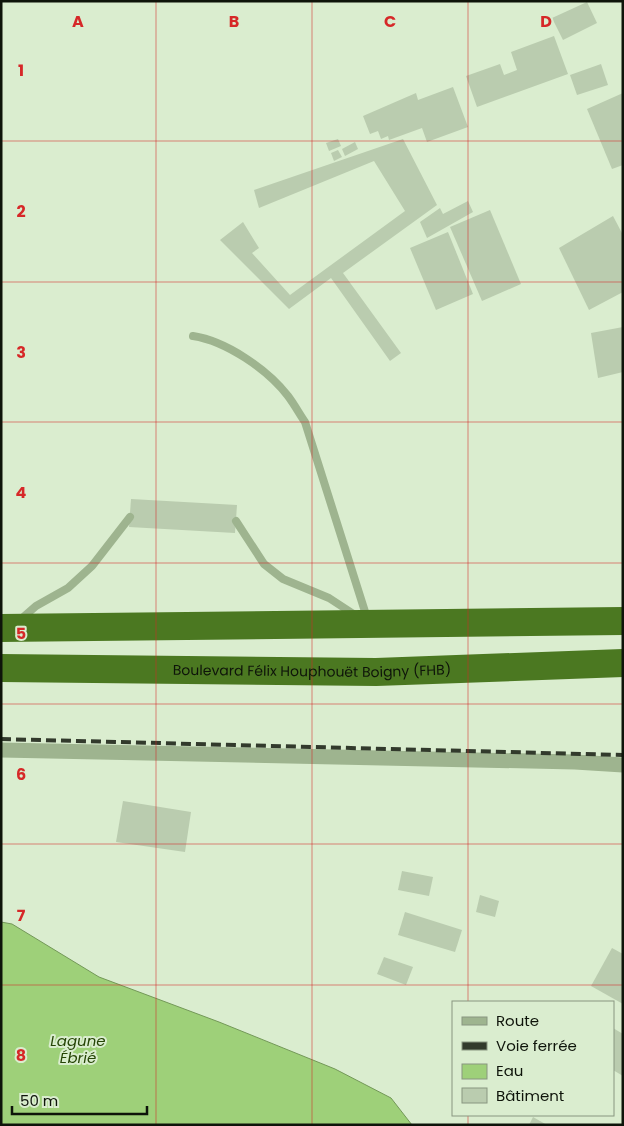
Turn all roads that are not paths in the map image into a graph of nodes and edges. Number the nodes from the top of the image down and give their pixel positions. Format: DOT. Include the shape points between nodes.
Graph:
graph roads {
  1 [pos="193,336"];
  2 [pos="130,517"];
  3 [pos="236,521"];
  4 [pos="623,622"];
  5 [pos="369,625"];
  6 [pos="6,628"];
  7 [pos="623,663"];
  8 [pos="1,668"];
  9 [pos="1,750"];
  10 [pos="623,765"];
  1 -- 5 [label="lane" via="220,345 251,362 287,395 305,422"];
  2 -- 6 [label="lane" via="92,566 68,588"];
  3 -- 5 [label="lane" via="264,564 283,579 329,598"];
  4 -- 5 [label="highway"];
  5 -- 6 [label="highway"];
  7 -- 8 [label="highway, Boulevard Félix Houphouët Boigny (FHB)" via="376,672"];
  9 -- 10 [label="street" via="565,761"];
}
